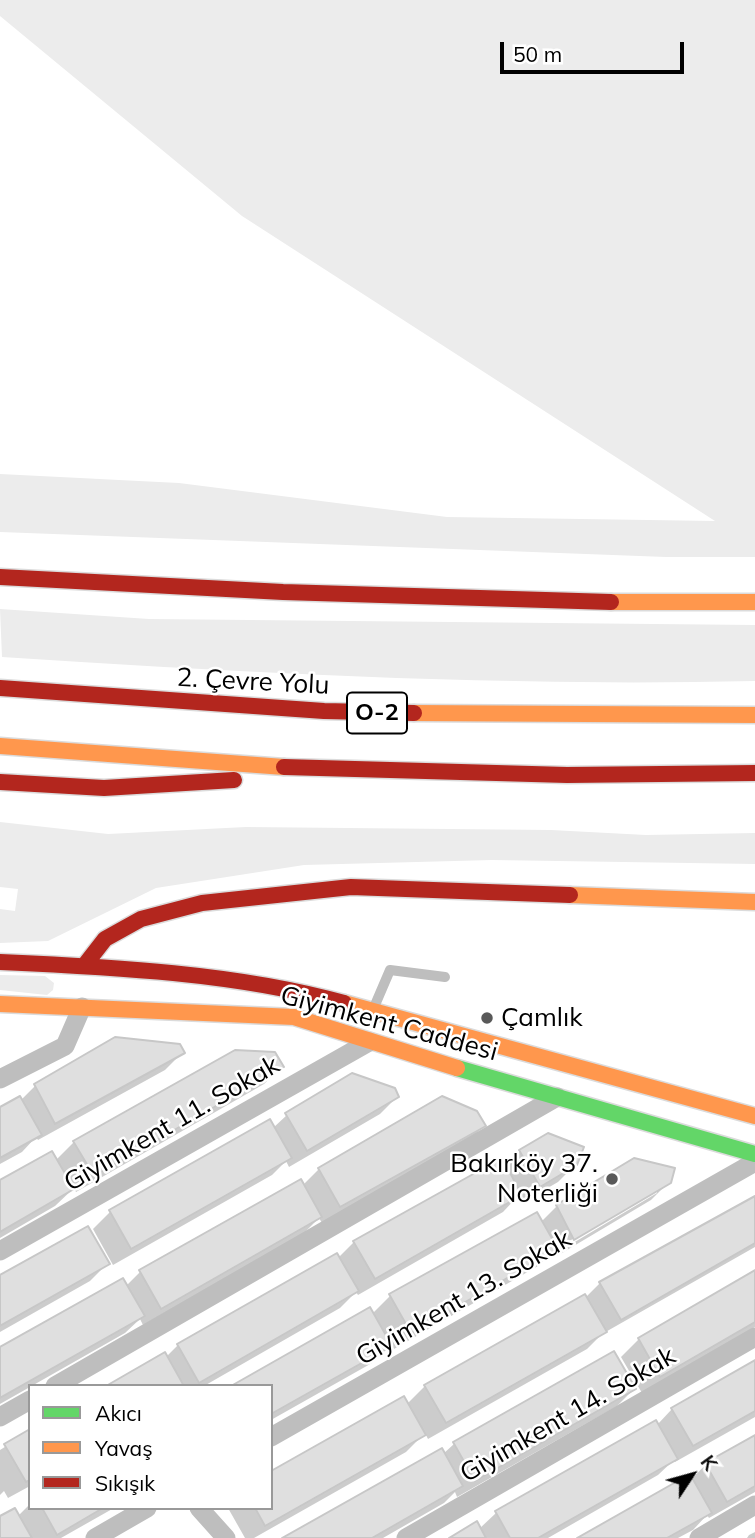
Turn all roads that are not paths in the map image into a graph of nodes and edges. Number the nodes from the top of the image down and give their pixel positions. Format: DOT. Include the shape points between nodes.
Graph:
graph roads {
  1 [pos="0,577"];
  2 [pos="755,602"];
  3 [pos="0,688"];
  4 [pos="755,715"];
  5 [pos="0,746"];
  6 [pos="279,766"];
  7 [pos="755,773"];
  8 [pos="0,782"];
  9 [pos="755,902"];
  10 [pos="0,962"];
  11 [pos="445,977"];
  12 [pos="83,986"];
  13 [pos="0,1004"];
  14 [pos="372,1012"];
  15 [pos="369,1042"];
  16 [pos="0,1079"];
  17 [pos="557,1097"];
  18 [pos="755,1115"];
  19 [pos="755,1154"];
  20 [pos="755,1163"];
  21 [pos="0,1251"];
  22 [pos="755,1337"];
  23 [pos="58,1384"];
  24 [pos="28,1401"];
  25 [pos="0,1417"];
  26 [pos="273,1436"];
  27 [pos="755,1504"];
  28 [pos="144,1510"];
  29 [pos="201,1510"];
  30 [pos="95,1538"];
  31 [pos="226,1538"];
  32 [pos="406,1538"];
  33 [pos="699,1538"];
  1 -- 2 [label="main road" via="255,593 491,601"];
  3 -- 4 [label="main road, 2. Çevre Yolu / O-2" via="324,711"];
  5 -- 6 [label="main road, O-2"];
  6 -- 7 [label="main road, O-2" via="504,773"];
  6 -- 8 [label="main road" via="229,781 169,786 104,788"];
  9 -- 12 [label="main road" via="351,887 274,893 202,903 141,919 105,939"];
  10 -- 12 [label="main road, Giyimkent Caddesi"];
  11 -- 14 [label="lane" via="390,970"];
  12 -- 13 [label="main road, Giyimkent Caddesi"];
  12 -- 14 [label="main road, Giyimkent Caddesi" via="271,985"];
  12 -- 15 [label="main road, Giyimkent Caddesi" via="235,1012 293,1017"];
  12 -- 16 [label="street" via="65,1046"];
  14 -- 18 [label="main road, Giyimkent Caddesi"];
  15 -- 17 [label="main road, Giyimkent Caddesi"];
  15 -- 21 [label="street, Giyimkent 11. Sokak"];
  17 -- 19 [label="main road, Giyimkent Caddesi"];
  17 -- 23 [label="street"];
  20 -- 26 [label="street, Giyimkent 13. Sokak"];
  22 -- 32 [label="street, Giyimkent 14. Sokak"];
  24 -- 25 [label="street"];
  27 -- 33 [label="street"];
  28 -- 30 [label="street"];
  29 -- 31 [label="street"];
}
